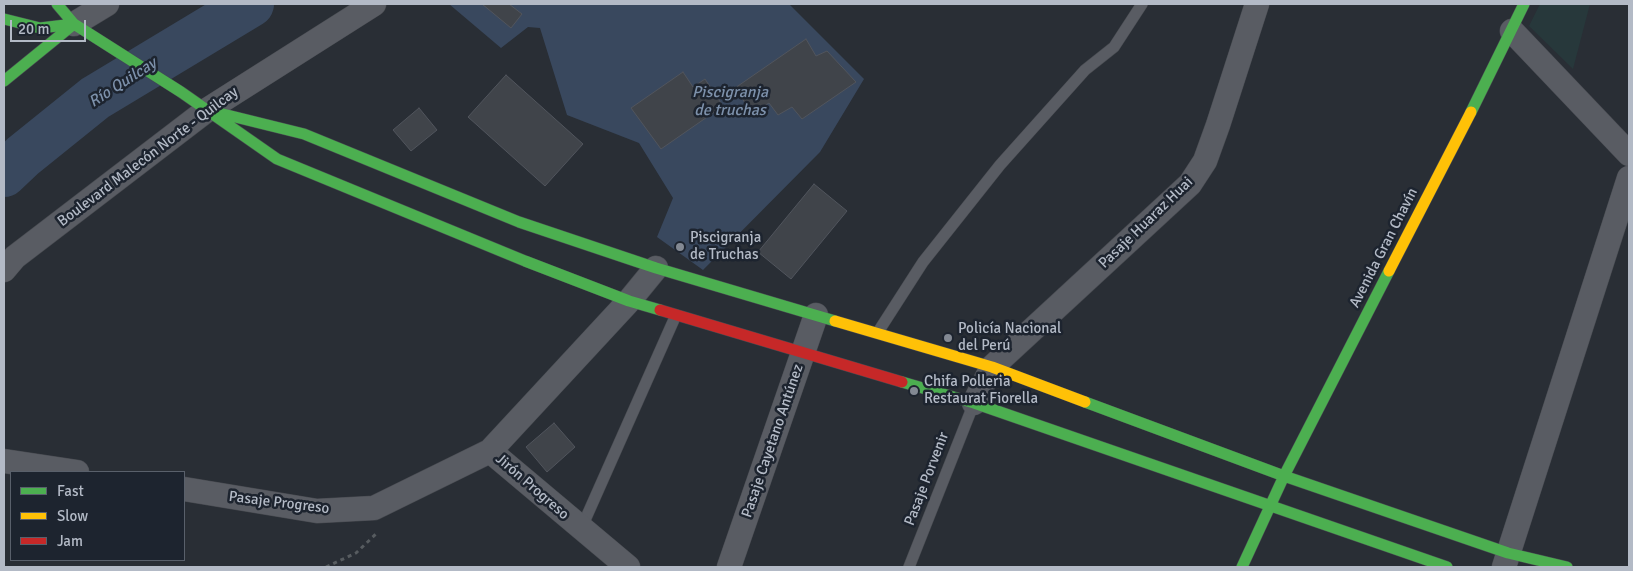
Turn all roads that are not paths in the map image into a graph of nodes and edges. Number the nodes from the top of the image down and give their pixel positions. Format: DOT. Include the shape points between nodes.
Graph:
graph roads {
  1 [pos="57,4"];
  2 [pos="107,4"];
  3 [pos="374,4"];
  4 [pos="1142,4"];
  5 [pos="1256,4"];
  6 [pos="1524,4"];
  7 [pos="4,18"];
  8 [pos="74,24"];
  9 [pos="1512,31"];
  10 [pos="4,81"];
  11 [pos="206,110"];
  12 [pos="1629,154"];
  13 [pos="1629,178"];
  14 [pos="656,268"];
  15 [pos="4,270"];
  16 [pos="629,301"];
  17 [pos="676,315"];
  18 [pos="816,315"];
  19 [pos="878,332"];
  20 [pos="804,351"];
  21 [pos="992,368"];
  22 [pos="974,402"];
  23 [pos="490,451"];
  24 [pos="4,461"];
  25 [pos="69,471"];
  26 [pos="1284,476"];
  27 [pos="185,489"];
  28 [pos="1270,505"];
  29 [pos="374,508"];
  30 [pos="581,529"];
  31 [pos="1506,560"];
  32 [pos="628,567"];
  33 [pos="729,567"];
  34 [pos="909,567"];
  35 [pos="1242,567"];
  36 [pos="1447,567"];
  37 [pos="1568,567"];
  1 -- 8 [label="main road"];
  2 -- 8 [label="street"];
  3 -- 11 [label="street, Boulevard Malecón Norte - Quilcay"];
  4 -- 19 [label="lane" via="1114,47 1085,70 1000,165 924,262"];
  5 -- 21 [label="street, Pasaje Huaraz Huai" via="1205,161 1190,184"];
  6 -- 9 [label="main road, Avenida Gran Chavín"];
  7 -- 8 [label="main road" via="40,28"];
  8 -- 10 [label="main road"];
  8 -- 11 [label="main road"];
  9 -- 12 [label="street"];
  9 -- 26 [label="main road, Avenida Gran Chavín"];
  11 -- 14 [label="main road" via="304,134 519,222"];
  11 -- 15 [label="street, Boulevard Malecón Norte - Quilcay" via="15,257"];
  11 -- 16 [label="main road" via="277,159"];
  13 -- 31 [label="street"];
  14 -- 16 [label="street"];
  14 -- 18 [label="main road"];
  16 -- 17 [label="main road"];
  16 -- 23 [label="street"];
  17 -- 20 [label="main road"];
  17 -- 30 [label="lane"];
  18 -- 19 [label="main road"];
  18 -- 20 [label="street, Pasaje Cayetano Antúnez"];
  19 -- 21 [label="main road"];
  20 -- 22 [label="main road"];
  20 -- 33 [label="street, Pasaje Cayetano Antúnez"];
  21 -- 22 [label="street, Pasaje Huaraz Huai"];
  21 -- 26 [label="main road"];
  22 -- 28 [label="main road"];
  22 -- 34 [label="lane, Pasaje Porvenir"];
  23 -- 29 [label="street, Jirón Progreso"];
  23 -- 30 [label="street, Jirón Progreso"];
  24 -- 25 [label="street"];
  26 -- 28 [label="main road, Avenida Gran Chavín"];
  26 -- 31 [label="main road"];
  27 -- 29 [label="street, Pasaje Progreso" via="317,511"];
  28 -- 35 [label="main road, Avenida Gran Chavín"];
  28 -- 36 [label="main road"];
  30 -- 32 [label="street, Jirón Progreso"];
  31 -- 37 [label="main road"];
}
